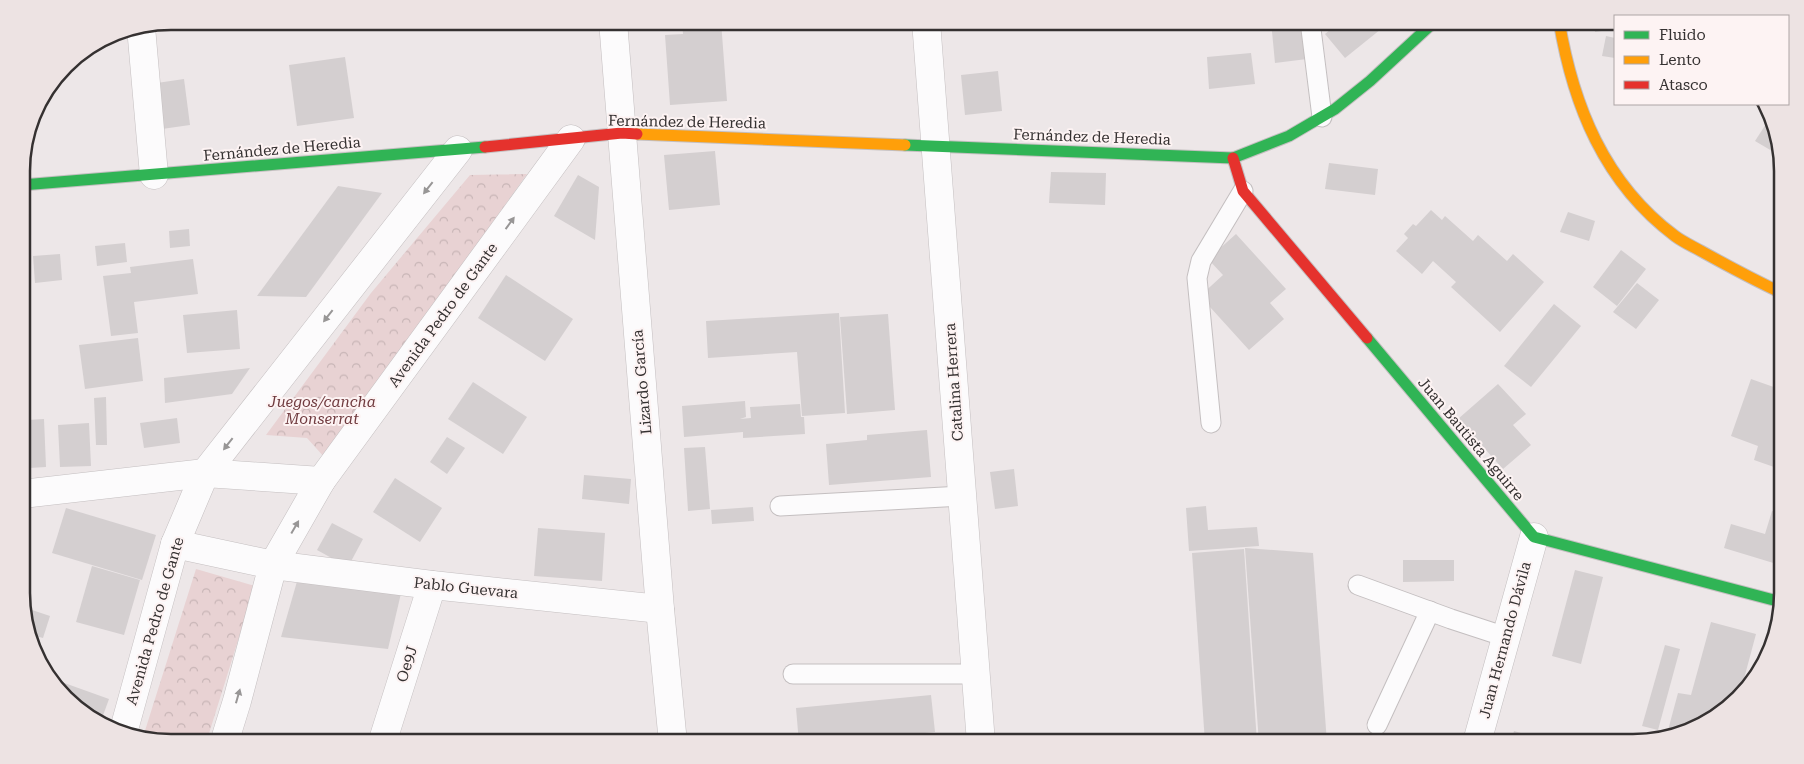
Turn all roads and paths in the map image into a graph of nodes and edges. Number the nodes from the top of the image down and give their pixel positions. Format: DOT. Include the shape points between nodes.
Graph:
graph roads {
  1 [pos="614,30"];
  2 [pos="927,30"];
  3 [pos="1311,30"];
  4 [pos="1426,30"];
  5 [pos="1561,30"];
  6 [pos="142,33"];
  7 [pos="1322,117"];
  8 [pos="622,133"];
  9 [pos="571,139"];
  10 [pos="936,146"];
  11 [pos="458,150"];
  12 [pos="1233,158"];
  13 [pos="154,175"];
  14 [pos="30,184"];
  15 [pos="1243,191"];
  16 [pos="1774,289"];
  17 [pos="1211,423"];
  18 [pos="206,473"];
  19 [pos="321,481"];
  20 [pos="30,493"];
  21 [pos="962,496"];
  22 [pos="780,506"];
  23 [pos="1534,537"];
  24 [pos="175,544"];
  25 [pos="273,565"];
  26 [pos="432,585"];
  27 [pos="1358,586"];
  28 [pos="1774,600"];
  29 [pos="660,609"];
  30 [pos="1430,611"];
  31 [pos="1506,637"];
  32 [pos="793,674"];
  33 [pos="976,674"];
  34 [pos="1377,725"];
  35 [pos="125,726"];
  36 [pos="227,734"];
  37 [pos="385,734"];
  38 [pos="672,734"];
  39 [pos="980,734"];
  40 [pos="1479,734"];
  1 -- 8 [label="street, Lizardo García"];
  2 -- 10 [label="street, Catalina Herrera"];
  3 -- 7 [label="lane"];
  4 -- 7 [label="street" via="1347,101"];
  5 -- 16 [label="street" via="1575,97 1596,145 1625,187 1676,236"];
  6 -- 13 [label="street"];
  7 -- 12 [label="street" via="1296,133"];
  8 -- 9 [label="street, Fernández de Heredia"];
  8 -- 10 [label="street, Fernández de Heredia"];
  8 -- 29 [label="street, Lizardo García"];
  9 -- 11 [label="street, Fernández de Heredia"];
  19 -- 9 [label="street, Avenida Pedro de Gante, one-way"];
  10 -- 12 [label="street, Fernández de Heredia"];
  10 -- 21 [label="street, Catalina Herrera"];
  11 -- 13 [label="street, Fernández de Heredia"];
  11 -- 18 [label="street, Avenida Pedro de Gante, one-way"];
  12 -- 15 [label="street, Juan Bautista Aguirre"];
  13 -- 14 [label="street, Fernández de Heredia"];
  15 -- 17 [label="lane" via="1201,260 1197,278"];
  15 -- 23 [label="street, Juan Bautista Aguirre"];
  18 -- 19 [label="street"];
  18 -- 20 [label="street"];
  18 -- 24 [label="street, Avenida Pedro de Gante"];
  25 -- 19 [label="street, Avenida Pedro de Gante, one-way"];
  21 -- 22 [label="lane"];
  21 -- 33 [label="street, Catalina Herrera"];
  23 -- 28 [label="street"];
  23 -- 31 [label="street, Juan Hernando Dávila"];
  24 -- 25 [label="street, Pablo Guevara"];
  24 -- 35 [label="street, Avenida Pedro de Gante"];
  25 -- 26 [label="street, Pablo Guevara"];
  36 -- 25 [label="street, Avenida Pedro de Gante, one-way"];
  26 -- 29 [label="street, Pablo Guevara"];
  26 -- 37 [label="street, Oe9J"];
  27 -- 30 [label="lane"];
  29 -- 38 [label="street, Lizardo García"];
  30 -- 31 [label="lane"];
  30 -- 34 [label="lane"];
  31 -- 40 [label="street, Juan Hernando Dávila"];
  32 -- 33 [label="lane"];
  33 -- 39 [label="street, Catalina Herrera"];
}
